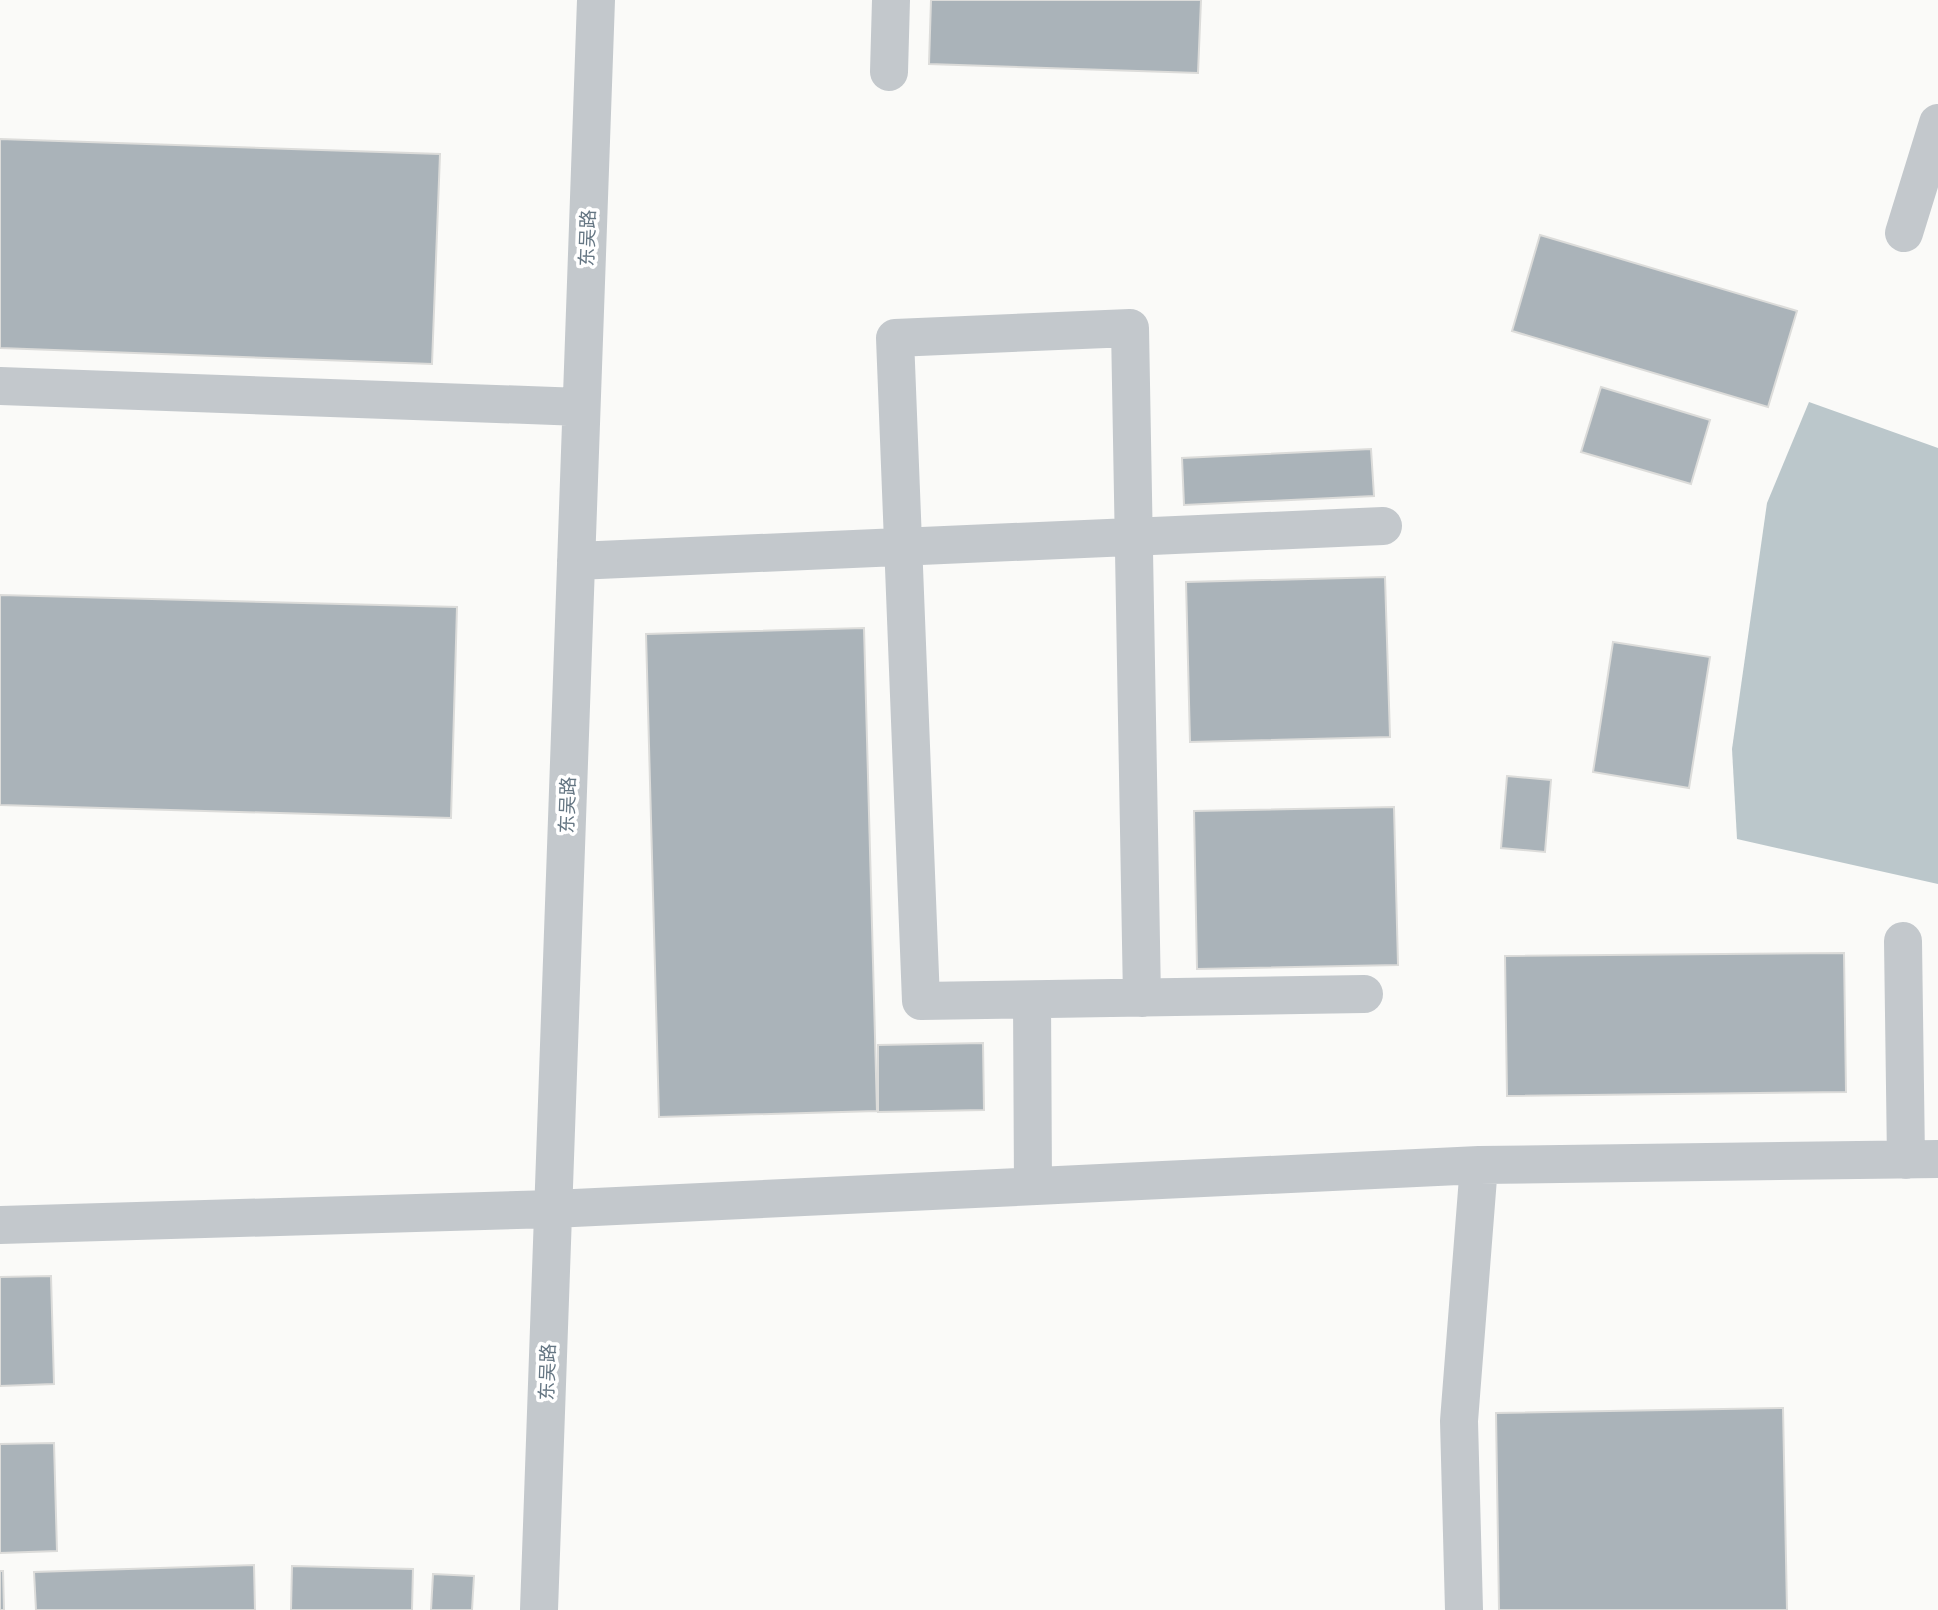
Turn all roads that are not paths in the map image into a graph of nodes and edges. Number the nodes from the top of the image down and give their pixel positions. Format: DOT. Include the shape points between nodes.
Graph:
graph roads {
  1 [pos="596,0"];
  2 [pos="891,0"];
  3 [pos="889,72"];
  4 [pos="1938,123"];
  5 [pos="1904,233"];
  6 [pos="0,386"];
  7 [pos="581,407"];
  8 [pos="1383,526"];
  9 [pos="1133,537"];
  10 [pos="903,547"];
  11 [pos="576,561"];
  12 [pos="1903,941"];
  13 [pos="1364,994"];
  14 [pos="1142,998"];
  15 [pos="1032,1000"];
  16 [pos="1922,1159"];
  17 [pos="1479,1165"];
  18 [pos="1033,1186"];
  19 [pos="553,1209"];
  20 [pos="0,1224"];
  21 [pos="539,1610"];
  22 [pos="1464,1610"];
  1 -- 7 [label="street, 东吴路"];
  2 -- 3 [label="street"];
  4 -- 5 [label="street"];
  6 -- 7 [label="street"];
  7 -- 11 [label="street, 东吴路"];
  8 -- 9 [label="street"];
  9 -- 10 [label="street"];
  9 -- 10 [label="street" via="1130,328 895,338"];
  9 -- 14 [label="street"];
  10 -- 11 [label="street"];
  10 -- 15 [label="street" via="921,1002"];
  11 -- 19 [label="street, 东吴路"];
  12 -- 16 [label="street"];
  13 -- 14 [label="street"];
  14 -- 15 [label="street"];
  15 -- 18 [label="street"];
  16 -- 17 [label="street"];
  17 -- 18 [label="street"];
  17 -- 22 [label="street" via="1459,1421"];
  18 -- 19 [label="street"];
  19 -- 20 [label="street"];
  19 -- 21 [label="street, 东吴路"];
}
